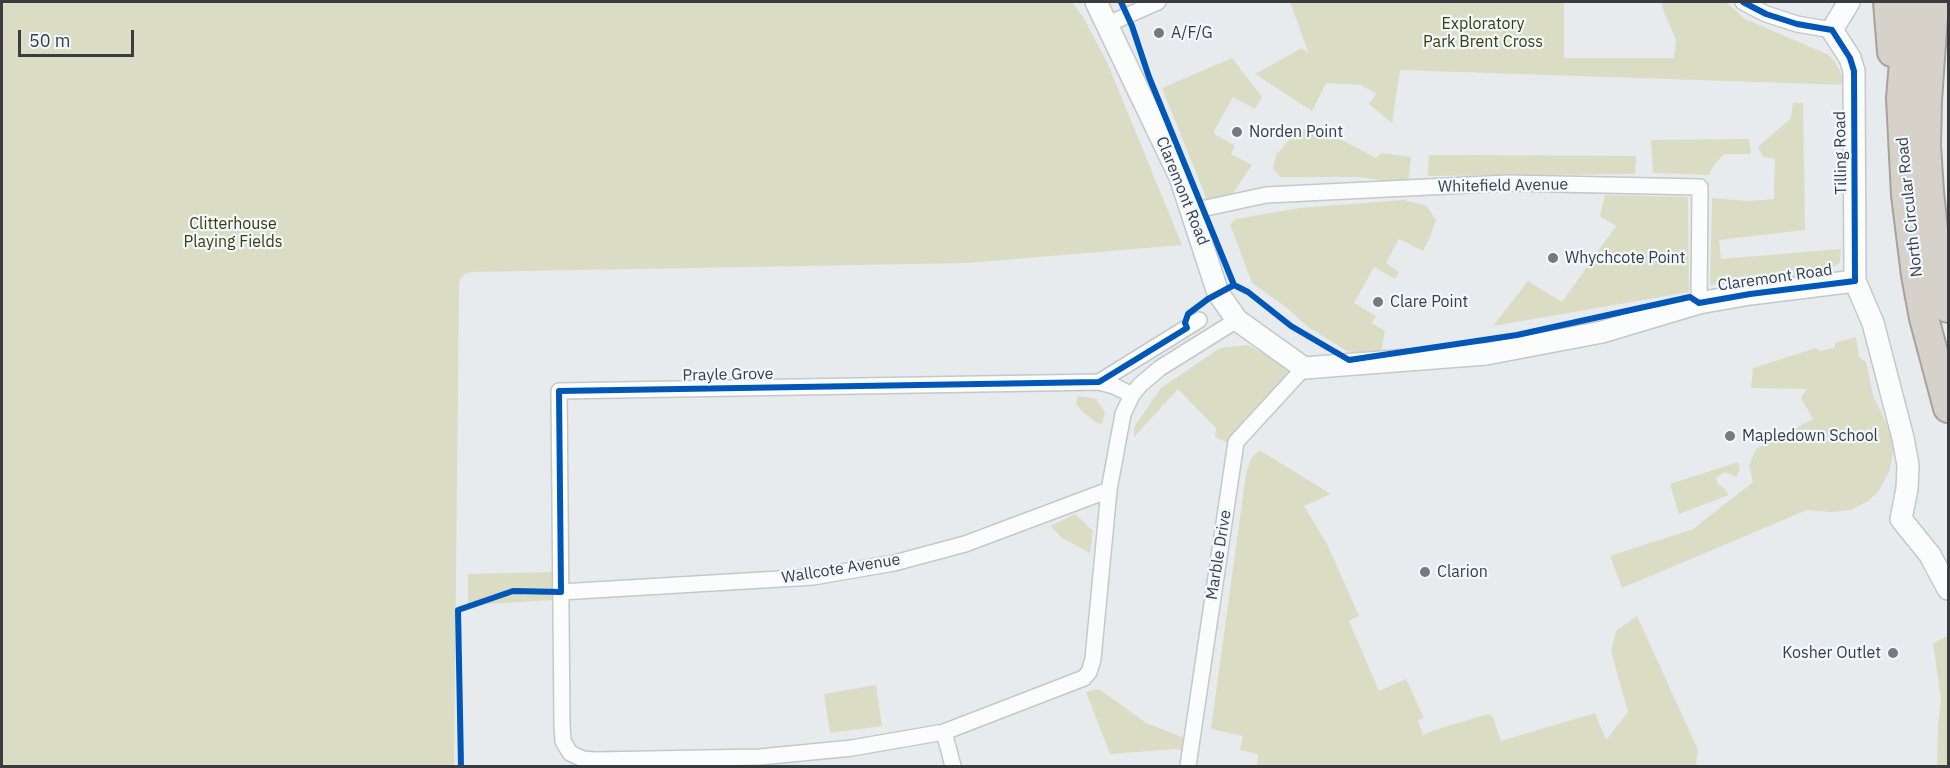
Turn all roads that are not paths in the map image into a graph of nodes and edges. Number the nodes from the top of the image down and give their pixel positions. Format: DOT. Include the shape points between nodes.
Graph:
graph roads {
  1 [pos="1096,2"];
  2 [pos="1158,2"];
  3 [pos="1743,2"];
  4 [pos="1849,2"];
  5 [pos="1888,2"];
  6 [pos="1909,2"];
  7 [pos="1934,2"];
  8 [pos="1108,24"];
  9 [pos="1832,30"];
  10 [pos="1948,43"];
  11 [pos="1914,99"];
  12 [pos="1192,211"];
  13 [pos="1856,281"];
  14 [pos="1699,303"];
  15 [pos="1948,308"];
  16 [pos="1200,320"];
  17 [pos="1237,320"];
  18 [pos="1304,368"];
  19 [pos="1099,382"];
  20 [pos="1131,395"];
  21 [pos="1948,408"];
  22 [pos="1109,490"];
  23 [pos="1948,589"];
  24 [pos="561,592"];
  25 [pos="944,732"];
  26 [pos="953,766"];
  27 [pos="1188,766"];
  1 -- 8 [label="street, Claremont Road"];
  2 -- 8 [label="street"];
  3 -- 9 [label="street" via="1797,24"];
  4 -- 9 [label="street"];
  5 -- 11 [label="highway" via="1892,56"];
  6 -- 11 [label="highway, North Circular Road"];
  7 -- 11 [label="highway, North Circular Road"];
  8 -- 12 [label="street, Claremont Road"];
  9 -- 13 [label="street, Tilling Road" via="1851,58 1854,71"];
  10 -- 11 [label="highway" via="1943,63"];
  11 -- 15 [label="highway, North Circular Road"];
  11 -- 21 [label="highway, North Circular Road" via="1906,195 1916,275"];
  12 -- 14 [label="street, Whitefield Avenue" via="1266,195 1508,183 1700,187"];
  12 -- 17 [label="street, Claremont Road" via="1218,293"];
  13 -- 14 [label="street, Claremont Road"];
  13 -- 23 [label="street, Tilling Road" via="1873,323 1903,438 1908,465 1901,519 1930,555"];
  14 -- 18 [label="street, Claremont Road" via="1602,332 1486,354"];
  16 -- 19 [label="street"];
  17 -- 18 [label="street, Claremont Road"];
  17 -- 20 [label="street, Prayle Grove" via="1160,368"];
  18 -- 27 [label="street, Marble Drive" via="1236,442"];
  19 -- 20 [label="street, Prayle Grove"];
  19 -- 24 [label="street, Prayle Grove" via="559,391"];
  20 -- 22 [label="street, Prayle Grove"];
  22 -- 24 [label="street, Wallcote Avenue" via="965,544 894,563 813,577"];
  22 -- 25 [label="street, Prayle Grove" via="1089,672 1077,682"];
  24 -- 25 [label="street, Prayle Grove" via="563,741 570,753 582,759 760,757 852,748"];
  25 -- 26 [label="street"];
}
